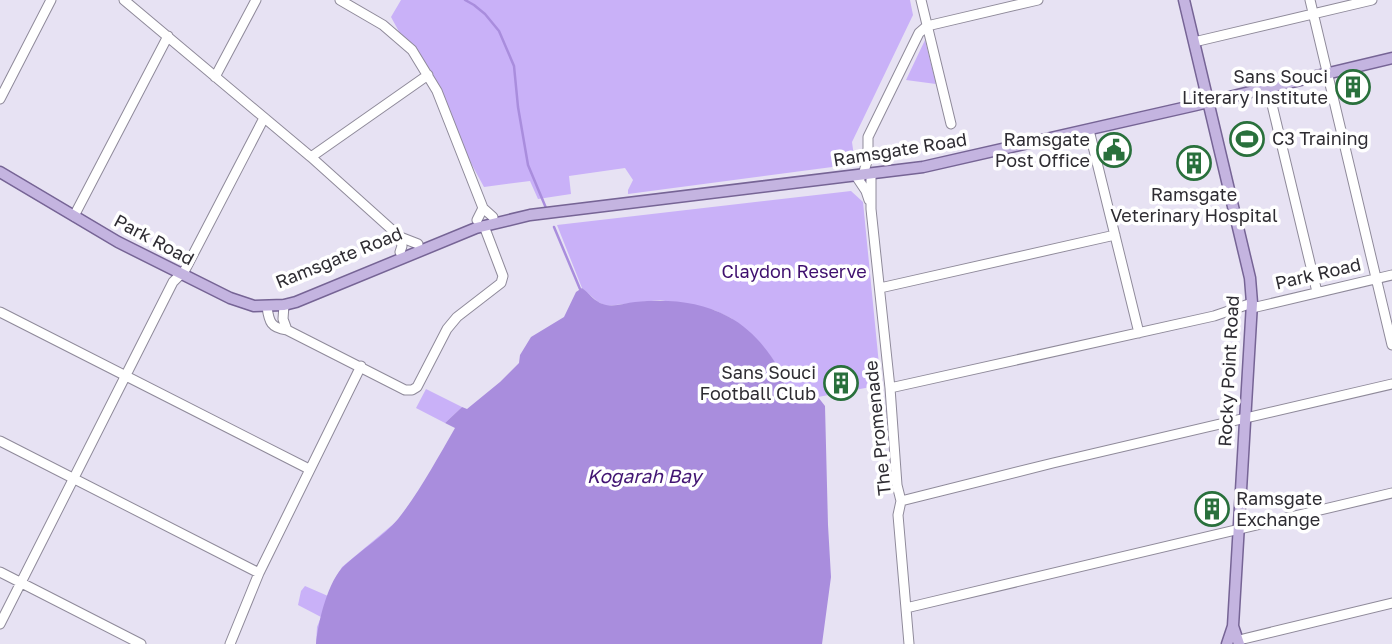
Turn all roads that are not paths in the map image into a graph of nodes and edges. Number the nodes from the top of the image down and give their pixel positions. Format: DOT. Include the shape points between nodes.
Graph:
graph roads {
  1 [pos="51,0"];
  2 [pos="124,0"];
  3 [pos="256,0"];
  4 [pos="340,0"];
  5 [pos="921,0"];
  6 [pos="1038,0"];
  7 [pos="1184,0"];
  8 [pos="1310,0"];
  9 [pos="1372,0"];
  10 [pos="1313,14"];
  11 [pos="927,26"];
  12 [pos="168,36"];
  13 [pos="1194,42"];
  14 [pos="1392,58"];
  15 [pos="1327,74"];
  16 [pos="428,75"];
  17 [pos="215,77"];
  18 [pos="1268,88"];
  19 [pos="0,99"];
  20 [pos="1208,102"];
  21 [pos="264,118"];
  22 [pos="951,124"];
  23 [pos="1089,130"];
  24 [pos="311,157"];
  25 [pos="0,172"];
  26 [pos="867,175"];
  27 [pos="483,208"];
  28 [pos="871,209"];
  29 [pos="541,214"];
  30 [pos="74,216"];
  31 [pos="493,217"];
  32 [pos="480,223"];
  33 [pos="1115,235"];
  34 [pos="400,237"];
  35 [pos="418,244"];
  36 [pos="400,252"];
  37 [pos="180,274"];
  38 [pos="1392,275"];
  39 [pos="1376,279"];
  40 [pos="880,288"];
  41 [pos="1317,292"];
  42 [pos="284,305"];
  43 [pos="1252,305"];
  44 [pos="267,307"];
  45 [pos="0,312"];
  46 [pos="288,330"];
  47 [pos="1139,333"];
  48 [pos="1392,345"];
  49 [pos="360,366"];
  50 [pos="126,375"];
  51 [pos="1392,384"];
  52 [pos="890,388"];
  53 [pos="1245,419"];
  54 [pos="0,441"];
  55 [pos="309,468"];
  56 [pos="73,480"];
  57 [pos="1392,493"];
  58 [pos="901,501"];
  59 [pos="1238,529"];
  60 [pos="0,572"];
  61 [pos="258,573"];
  62 [pos="21,583"];
  63 [pos="1392,603"];
  64 [pos="906,608"];
  65 [pos="0,624"];
  66 [pos="1233,626"];
  67 [pos="1239,642"];
  68 [pos="141,644"];
  69 [pos="230,644"];
  70 [pos="909,644"];
  71 [pos="1227,644"];
  1 -- 19 [label="street"];
  2 -- 12 [label="street"];
  3 -- 17 [label="street"];
  4 -- 16 [label="street" via="383,25 412,50"];
  5 -- 11 [label="street"];
  6 -- 11 [label="street"];
  7 -- 13 [label="main road, Rocky Point Road"];
  8 -- 10 [label="street"];
  9 -- 10 [label="street"];
  10 -- 13 [label="street"];
  10 -- 15 [label="street"];
  11 -- 22 [label="street"];
  11 -- 26 [label="street" via="919,33 869,137 871,166"];
  12 -- 17 [label="street"];
  12 -- 30 [label="street"];
  13 -- 20 [label="main road, Rocky Point Road"];
  14 -- 15 [label="main road, Ramsgate Road"];
  15 -- 18 [label="main road, Ramsgate Road"];
  15 -- 39 [label="street"];
  16 -- 24 [label="street"];
  16 -- 27 [label="street"];
  17 -- 21 [label="street"];
  18 -- 20 [label="main road, Ramsgate Road"];
  18 -- 41 [label="street"];
  20 -- 23 [label="main road, Ramsgate Road"];
  20 -- 43 [label="main road, Rocky Point Road" via="1250,278"];
  21 -- 24 [label="street"];
  21 -- 37 [label="street"];
  23 -- 26 [label="main road, Ramsgate Road"];
  23 -- 33 [label="street"];
  24 -- 34 [label="street"];
  25 -- 30 [label="main road, Park Road"];
  26 -- 28 [label="street, The Promenade"];
  26 -- 28 [label="street, The Promenade"];
  26 -- 29 [label="main road, Ramsgate Road"];
  27 -- 31 [label="street"];
  27 -- 32 [label="street"];
  28 -- 40 [label="street, The Promenade"];
  29 -- 31 [label="main road, Ramsgate Road"];
  29 -- 32 [label="main road, Ramsgate Road"];
  30 -- 37 [label="main road, Park Road"];
  31 -- 32 [label="main road, Ramsgate Road"];
  32 -- 35 [label="main road, Ramsgate Road"];
  32 -- 42 [label="main road, Ramsgate Road"];
  32 -- 49 [label="street" via="503,276 501,283 447,329 417,387 405,390"];
  33 -- 40 [label="street"];
  33 -- 47 [label="street"];
  34 -- 35 [label="street"];
  34 -- 36 [label="street"];
  35 -- 36 [label="main road, Ramsgate Road"];
  36 -- 44 [label="main road, Ramsgate Road"];
  37 -- 44 [label="main road, Park Road" via="242,303"];
  37 -- 50 [label="street"];
  38 -- 39 [label="street, Park Road"];
  39 -- 41 [label="street, Park Road"];
  39 -- 48 [label="street"];
  40 -- 52 [label="street, The Promenade"];
  41 -- 43 [label="street, Park Road"];
  42 -- 44 [label="main road, Ramsgate Road"];
  42 -- 46 [label="street"];
  43 -- 47 [label="street, Park Road"];
  43 -- 53 [label="main road, Rocky Point Road"];
  44 -- 46 [label="street" via="273,325"];
  45 -- 50 [label="street"];
  46 -- 49 [label="street"];
  47 -- 52 [label="street, Park Road"];
  49 -- 55 [label="street"];
  50 -- 55 [label="street"];
  50 -- 56 [label="street"];
  51 -- 53 [label="street"];
  52 -- 58 [label="street, The Promenade"];
  53 -- 58 [label="street"];
  53 -- 59 [label="main road, Rocky Point Road"];
  54 -- 56 [label="street"];
  55 -- 61 [label="street"];
  56 -- 61 [label="street"];
  56 -- 62 [label="street"];
  57 -- 59 [label="street"];
  58 -- 64 [label="street, The Promenade" via="898,515"];
  59 -- 64 [label="street"];
  59 -- 66 [label="main road, Rocky Point Road"];
  60 -- 62 [label="street"];
  61 -- 69 [label="street"];
  62 -- 65 [label="street"];
  62 -- 68 [label="street"];
  63 -- 67 [label="street"];
  64 -- 70 [label="street, The Promenade"];
  66 -- 67 [label="main road, Rocky Point Road"];
  66 -- 71 [label="main road, Rocky Point Road"];
}
